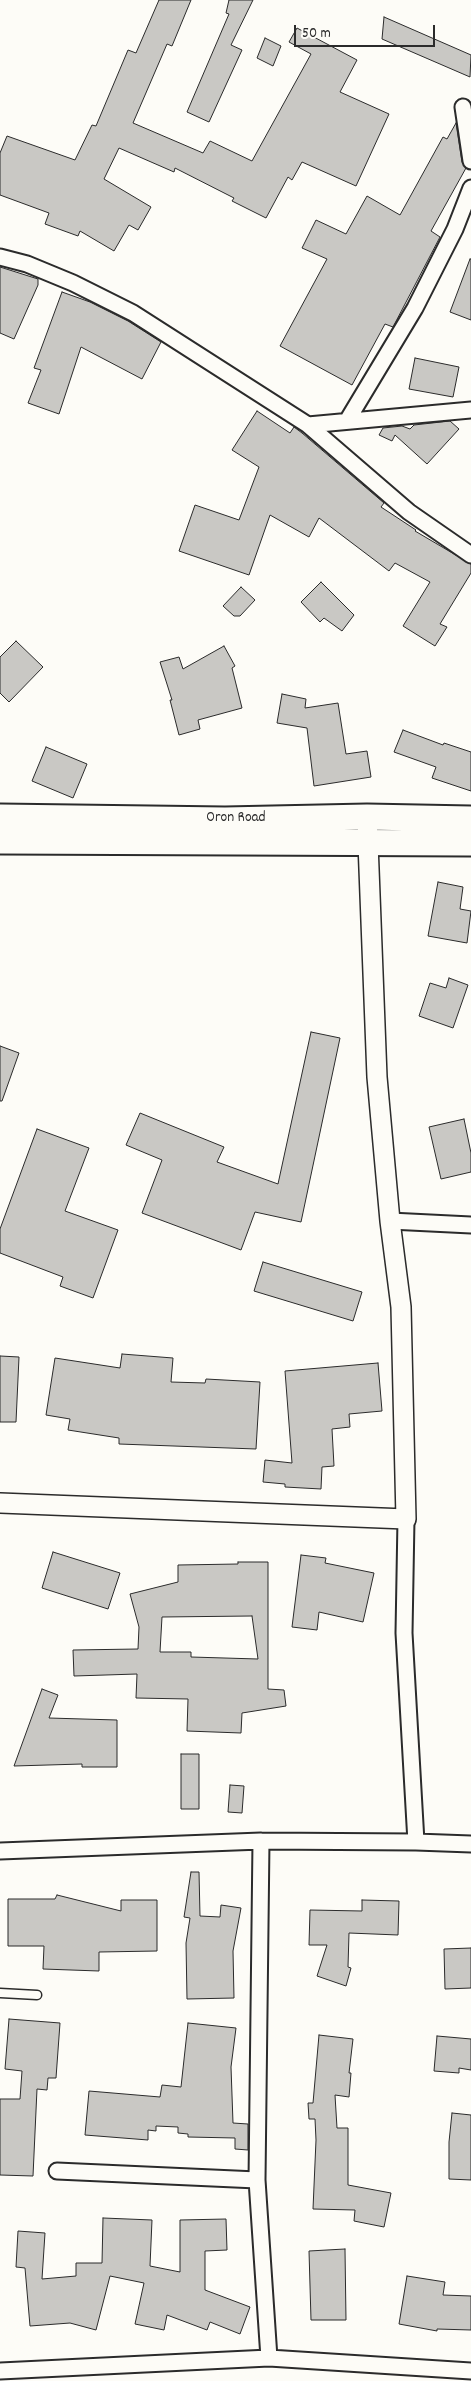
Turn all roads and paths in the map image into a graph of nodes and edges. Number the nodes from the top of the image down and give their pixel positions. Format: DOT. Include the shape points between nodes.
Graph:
graph roads {
  1 [pos="463,107"];
  2 [pos="469,134"];
  3 [pos="471,161"];
  4 [pos="471,188"];
  5 [pos="0,257"];
  6 [pos="471,410"];
  7 [pos="347,421"];
  8 [pos="308,425"];
  9 [pos="471,555"];
  10 [pos="0,817"];
  11 [pos="471,819"];
  12 [pos="367,829"];
  13 [pos="0,841"];
  14 [pos="471,843"];
  15 [pos="390,1221"];
  16 [pos="471,1225"];
  17 [pos="0,1503"];
  18 [pos="406,1519"];
  19 [pos="261,1841"];
  20 [pos="416,1842"];
  21 [pos="471,1844"];
  22 [pos="0,1851"];
  23 [pos="0,1993"];
  24 [pos="37,1994"];
  25 [pos="57,2171"];
  26 [pos="257,2180"];
  27 [pos="268,2358"];
  28 [pos="0,2371"];
  29 [pos="471,2371"];
  1 -- 2 [label="street"];
  2 -- 3 [label="street"];
  4 -- 7 [label="street" via="455,229 415,308"];
  5 -- 8 [label="street" via="73,283 133,313"];
  6 -- 7 [label="street"];
  7 -- 8 [label="street"];
  8 -- 9 [label="street" via="409,512"];
  10 -- 12 [label="highway, Oron Road" via="226,820"];
  11 -- 12 [label="highway, Oron Road"];
  12 -- 13 [label="highway, Oron Road" via="224,843"];
  12 -- 14 [label="highway, Oron Road"];
  12 -- 15 [label="street" via="377,1077"];
  15 -- 16 [label="street"];
  15 -- 18 [label="street" via="400,1307"];
  17 -- 18 [label="street"];
  18 -- 20 [label="street" via="404,1633"];
  19 -- 20 [label="street"];
  19 -- 22 [label="street"];
  19 -- 26 [label="street"];
  20 -- 21 [label="street"];
  23 -- 24 [label="lane"];
  25 -- 26 [label="street"];
  26 -- 27 [label="street"];
  27 -- 28 [label="street"];
  27 -- 29 [label="street"];
}
